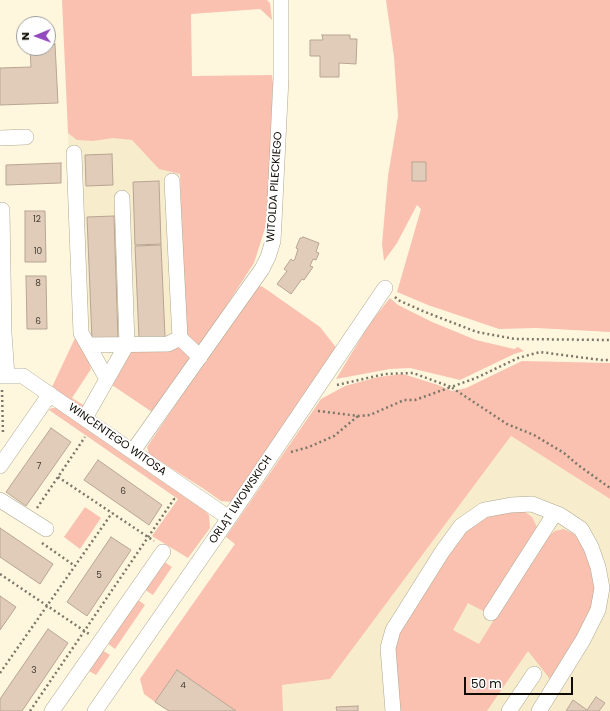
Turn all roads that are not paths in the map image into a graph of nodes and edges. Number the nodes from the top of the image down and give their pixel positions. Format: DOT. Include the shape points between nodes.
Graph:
graph roads {
  1 [pos="281,0"];
  2 [pos="26,137"];
  3 [pos="0,138"];
  4 [pos="74,153"];
  5 [pos="172,181"];
  6 [pos="122,198"];
  7 [pos="2,210"];
  8 [pos="385,288"];
  9 [pos="180,338"];
  10 [pos="127,344"];
  11 [pos="88,345"];
  12 [pos="200,358"];
  13 [pos="107,379"];
  14 [pos="4,385"];
  15 [pos="50,394"];
  16 [pos="85,418"];
  17 [pos="133,452"];
  18 [pos="0,466"];
  19 [pos="0,500"];
  20 [pos="555,513"];
  21 [pos="229,518"];
  22 [pos="46,529"];
  23 [pos="163,552"];
  24 [pos="491,613"];
  25 [pos="534,674"];
  26 [pos="52,711"];
  27 [pos="95,711"];
  28 [pos="393,711"];
  29 [pos="510,711"];
  30 [pos="539,711"];
  1 -- 12 [label="street, WITOLDA PILECKIEGO" via="281,78 273,241 262,269"];
  2 -- 3 [label="street"];
  4 -- 11 [label="street" via="81,333"];
  5 -- 9 [label="street"];
  6 -- 10 [label="street"];
  7 -- 14 [label="street"];
  8 -- 21 [label="street, ORLĄT LWOWSKICH"];
  9 -- 10 [label="street" via="168,344"];
  9 -- 12 [label="street"];
  10 -- 11 [label="street"];
  10 -- 13 [label="street"];
  11 -- 13 [label="street"];
  12 -- 17 [label="street, WITOLDA PILECKIEGO"];
  13 -- 16 [label="street"];
  14 -- 15 [label="street, WINCENTEGO WITOSA" via="23,376"];
  15 -- 16 [label="street, WINCENTEGO WITOSA"];
  15 -- 18 [label="street"];
  16 -- 17 [label="street, WINCENTEGO WITOSA"];
  17 -- 21 [label="street, WINCENTEGO WITOSA"];
  19 -- 22 [label="street"];
  20 -- 24 [label="street"];
  20 -- 28 [label="street" via="532,504 511,505 484,510 461,526 393,630 388,648"];
  20 -- 30 [label="street" via="581,529 591,547 602,588 598,610 583,640"];
  21 -- 27 [label="street, ORLĄT LWOWSKICH"];
  23 -- 26 [label="street"];
  25 -- 29 [label="street"];
}
